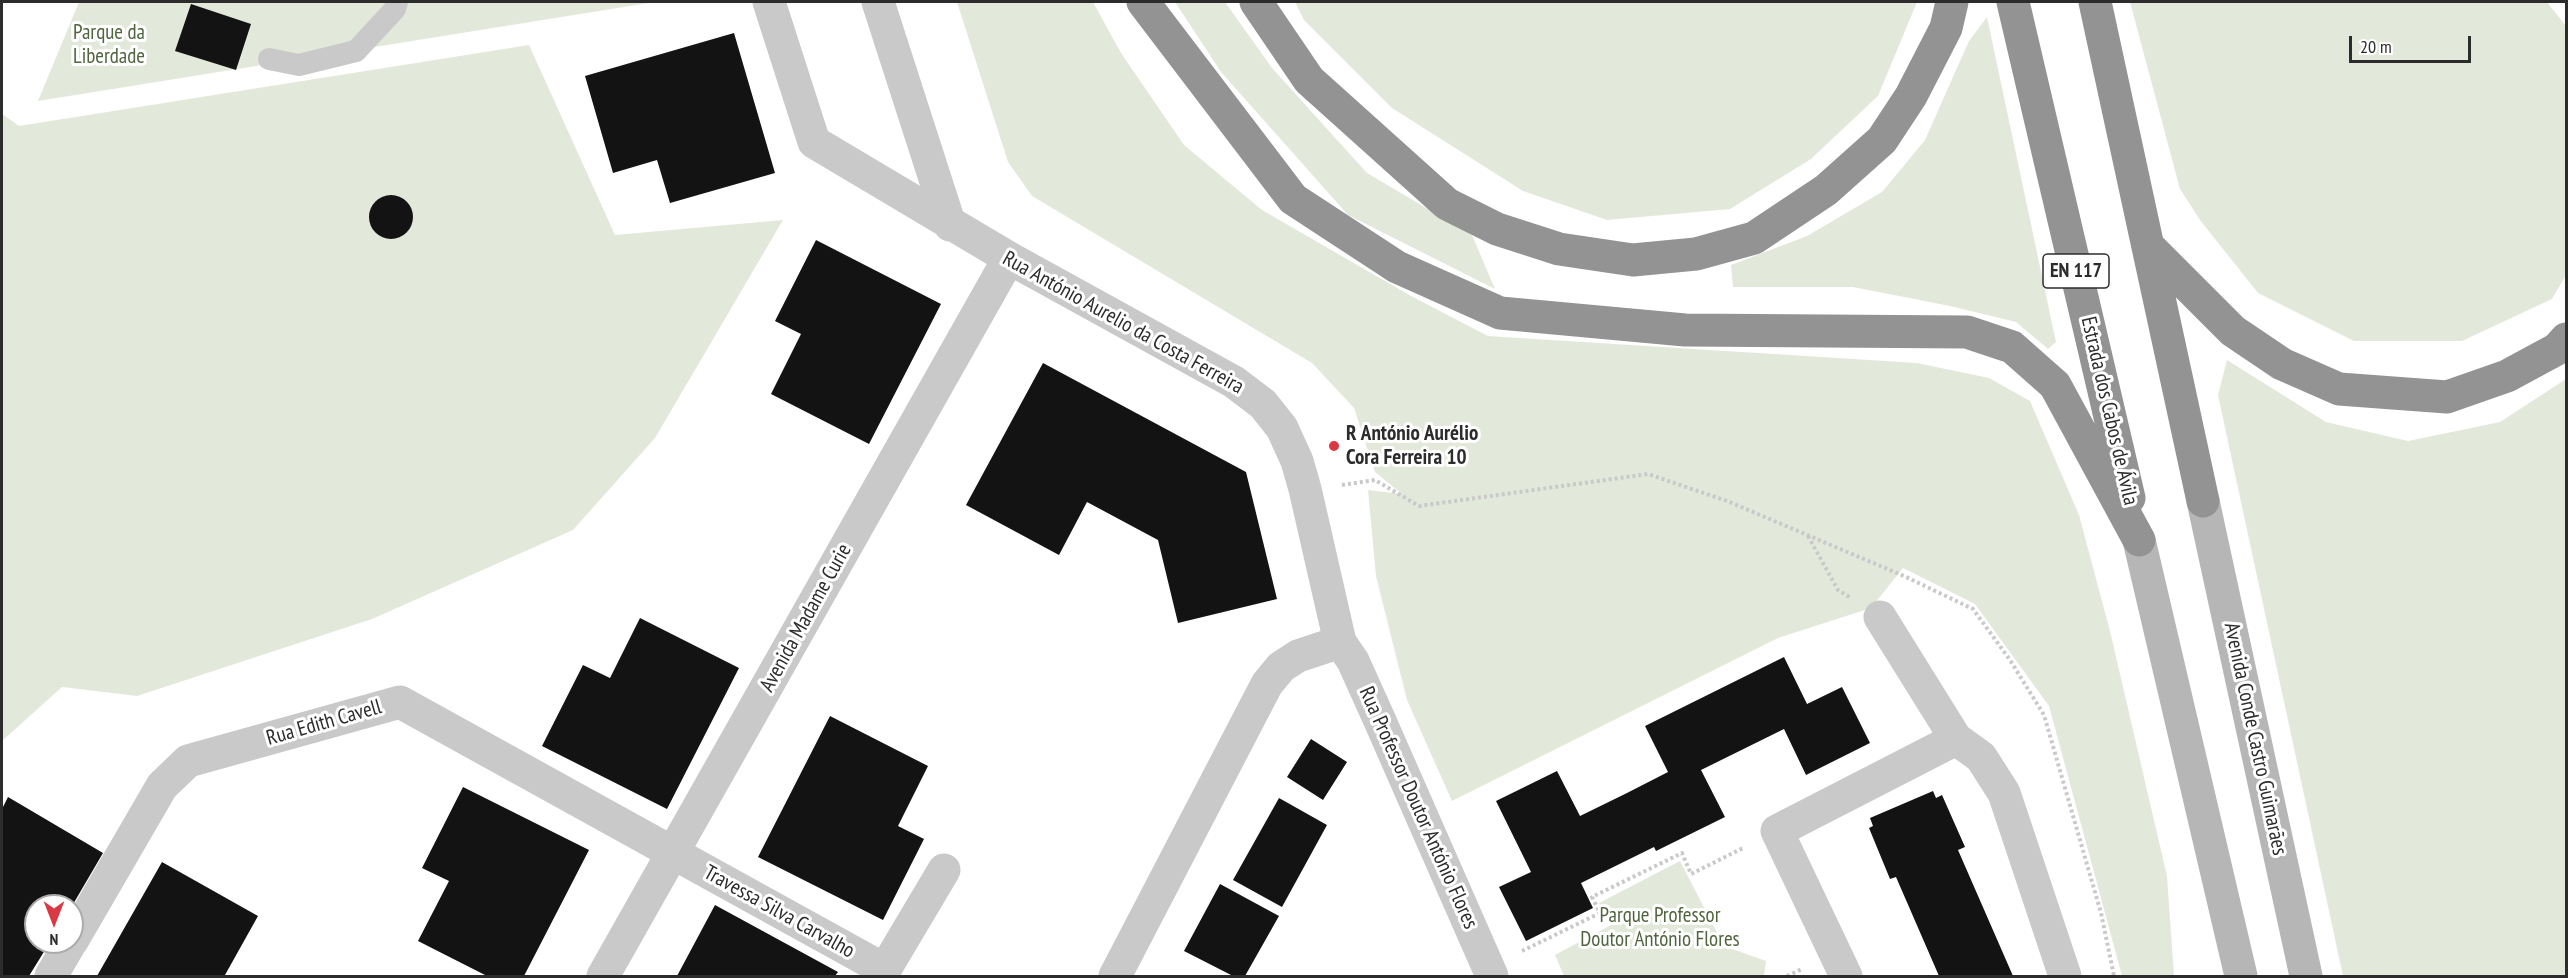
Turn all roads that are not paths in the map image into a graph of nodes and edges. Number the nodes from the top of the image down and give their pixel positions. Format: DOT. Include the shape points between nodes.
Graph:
graph roads {
  1 [pos="397,2"];
  2 [pos="769,2"];
  3 [pos="878,2"];
  4 [pos="1143,2"];
  5 [pos="1256,2"];
  6 [pos="1952,2"];
  7 [pos="2013,2"];
  8 [pos="2095,2"];
  9 [pos="269,59"];
  10 [pos="950,225"];
  11 [pos="2148,246"];
  12 [pos="1009,258"];
  13 [pos="2566,339"];
  14 [pos="2203,501"];
  15 [pos="2139,540"];
  16 [pos="1880,617"];
  17 [pos="1340,642"];
  18 [pos="1956,739"];
  19 [pos="673,854"];
  20 [pos="944,870"];
  21 [pos="84,920"];
  22 [pos="64,954"];
  23 [pos="1491,972"];
  24 [pos="883,973"];
  25 [pos="51,976"];
  26 [pos="603,976"];
  27 [pos="1115,976"];
  28 [pos="1846,976"];
  29 [pos="2066,976"];
  30 [pos="2241,976"];
  31 [pos="2306,976"];
  1 -- 9 [label="lane" via="356,51 299,65"];
  2 -- 10 [label="street, Rua António Aurelio da Costa Ferreira" via="814,142"];
  3 -- 10 [label="street"];
  4 -- 15 [label="highway" via="1293,199 1397,267 1500,313 1685,330 1967,332 2012,347 2055,385"];
  5 -- 6 [label="highway" via="1309,80 1447,204 1497,229 1558,249 1632,260 1696,254 1754,237 1826,190 1882,140 1911,96 1946,28"];
  7 -- 15 [label="highway, Estrada dos Cabos de Ávila / EN 117"];
  8 -- 11 [label="highway"];
  10 -- 12 [label="street, Rua António Aurelio da Costa Ferreira"];
  11 -- 13 [label="highway" via="2233,331 2282,364 2339,389 2447,397 2507,376 2557,349"];
  11 -- 14 [label="highway"];
  12 -- 17 [label="street, Rua António Aurelio da Costa Ferreira" via="1234,382 1263,404 1282,428 1297,461"];
  12 -- 19 [label="street, Avenida Madame Curie"];
  14 -- 31 [label="main road, Avenida Conde Castro Guimarães"];
  15 -- 30 [label="main road"];
  16 -- 18 [label="street"];
  17 -- 23 [label="street, Rua Professor Doutor António Flores" via="1353,661"];
  17 -- 27 [label="street" via="1298,656 1281,667 1267,684"];
  18 -- 28 [label="street" via="1777,831"];
  18 -- 29 [label="street" via="1981,757 2004,793"];
  19 -- 21 [label="street, Rua Edith Cavell" via="400,702 188,761 162,786"];
  19 -- 24 [label="street, Travessa Silva Carvalho"];
  19 -- 26 [label="street, Avenida Madame Curie"];
  20 -- 24 [label="street"];
  22 -- 25 [label="street, Rua Edith Cavell"];
}
